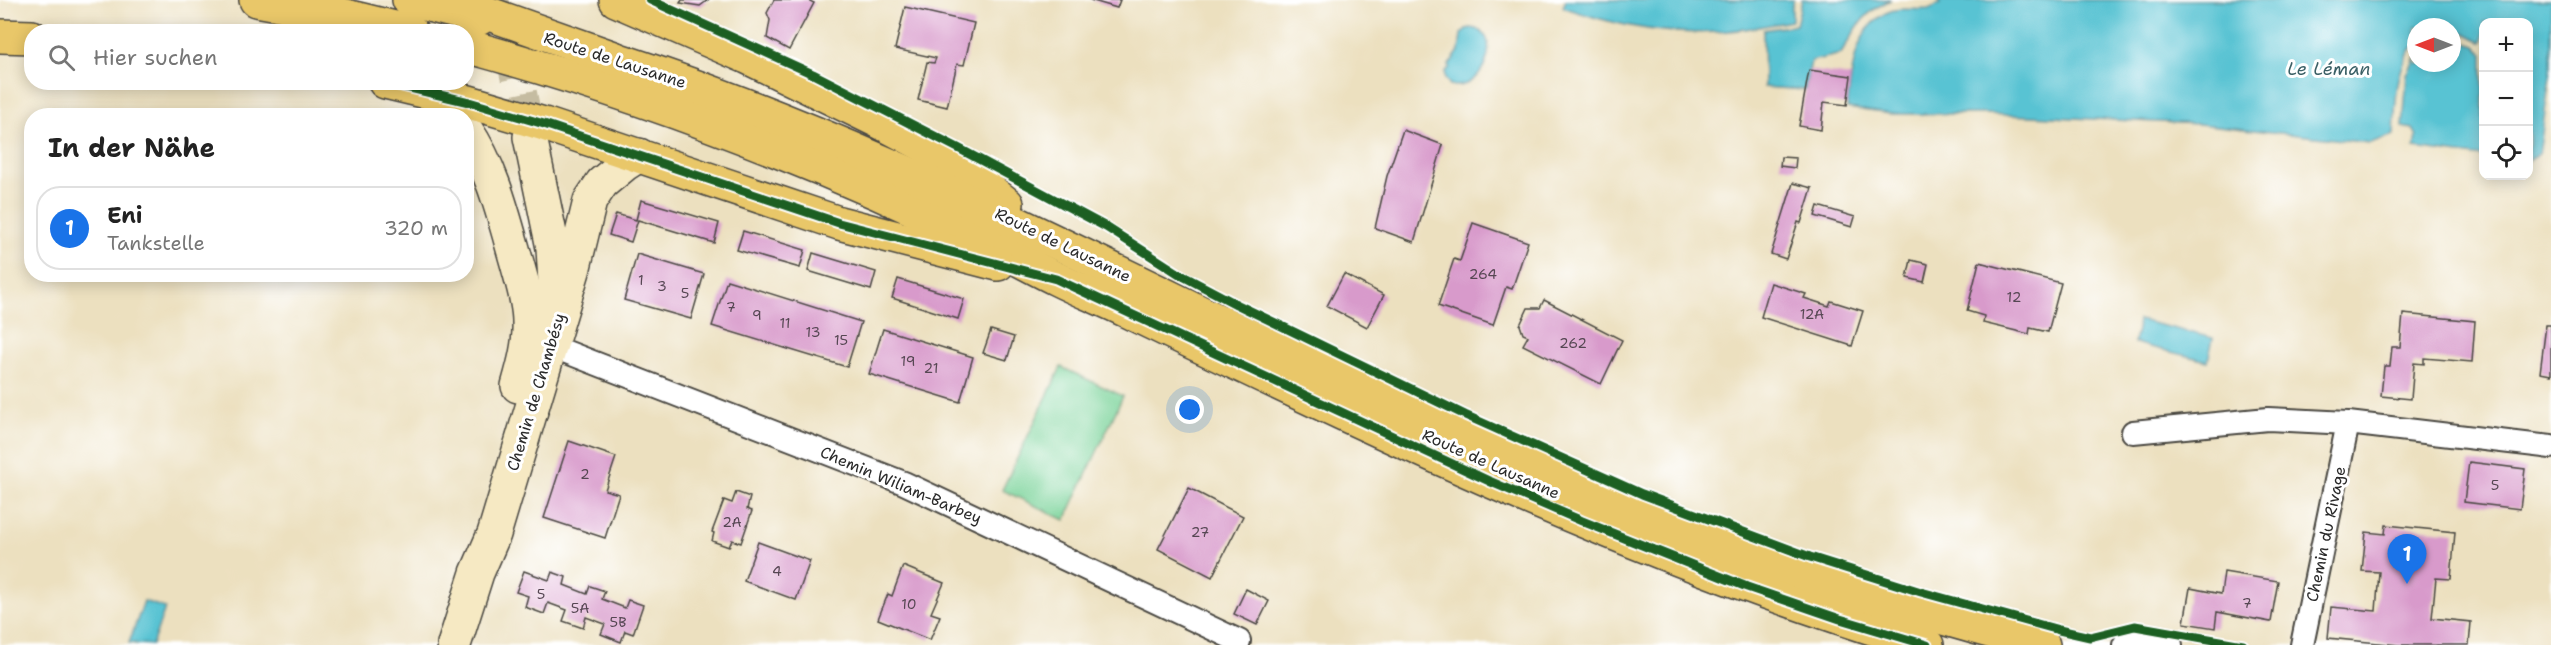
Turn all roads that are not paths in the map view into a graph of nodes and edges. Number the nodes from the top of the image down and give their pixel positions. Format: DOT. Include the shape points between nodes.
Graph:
graph roads {
  1 [pos="256,0"];
  2 [pos="409,0"];
  3 [pos="450,0"];
  4 [pos="616,0"];
  5 [pos="378,24"];
  6 [pos="0,36"];
  7 [pos="24,37"];
  8 [pos="474,48"];
  9 [pos="614,58"];
  10 [pos="405,90"];
  11 [pos="441,104"];
  12 [pos="471,108"];
  13 [pos="474,108"];
  14 [pos="530,137"];
  15 [pos="474,142"];
  16 [pos="639,155"];
  17 [pos="1051,239"];
  18 [pos="1056,279"];
  19 [pos="553,337"];
  20 [pos="2348,423"];
  21 [pos="2133,432"];
  22 [pos="2551,447"];
  23 [pos="477,573"];
  24 [pos="454,645"];
  25 [pos="1236,645"];
  26 [pos="1927,645"];
  27 [pos="2043,645"];
  28 [pos="2124,645"];
  29 [pos="2172,645"];
  30 [pos="2302,645"];
  1 -- 5 [label="main road"];
  2 -- 9 [label="main road, Route de Lausanne"];
  3 -- 9 [label="main road"];
  4 -- 17 [label="main road" via="747,57 952,160"];
  6 -- 7 [label="main road"];
  8 -- 18 [label="main road, Route de Lausanne" via="605,88 753,141 930,217"];
  9 -- 17 [label="main road, Route de Lausanne" via="818,134"];
  10 -- 11 [label="main road"];
  11 -- 12 [label="main road"];
  13 -- 16 [label="main road" via="508,113"];
  14 -- 19 [label="street" via="553,248"];
  15 -- 23 [label="street" via="508,233 529,320 523,369 475,529"];
  16 -- 18 [label="main road" via="839,223"];
  16 -- 19 [label="street, Chemin de Chambésy" via="603,183 590,201"];
  17 -- 27 [label="main road, Route de Lausanne" via="1361,388 1637,512 1839,587"];
  18 -- 26 [label="main road, Route de Lausanne" via="1582,521 1747,586"];
  19 -- 23 [label="street, Chemin de Chambésy" via="494,534"];
  19 -- 25 [label="street, Chemin Wiliam-Barbey" via="904,483 1239,641"];
  20 -- 21 [label="street" via="2268,419"];
  20 -- 22 [label="street"];
  20 -- 30 [label="street, Chemin du Rivage"];
  23 -- 24 [label="street, Chemin de Chambésy"];
  28 -- 29 [label="street" via="2137,639"];
}
